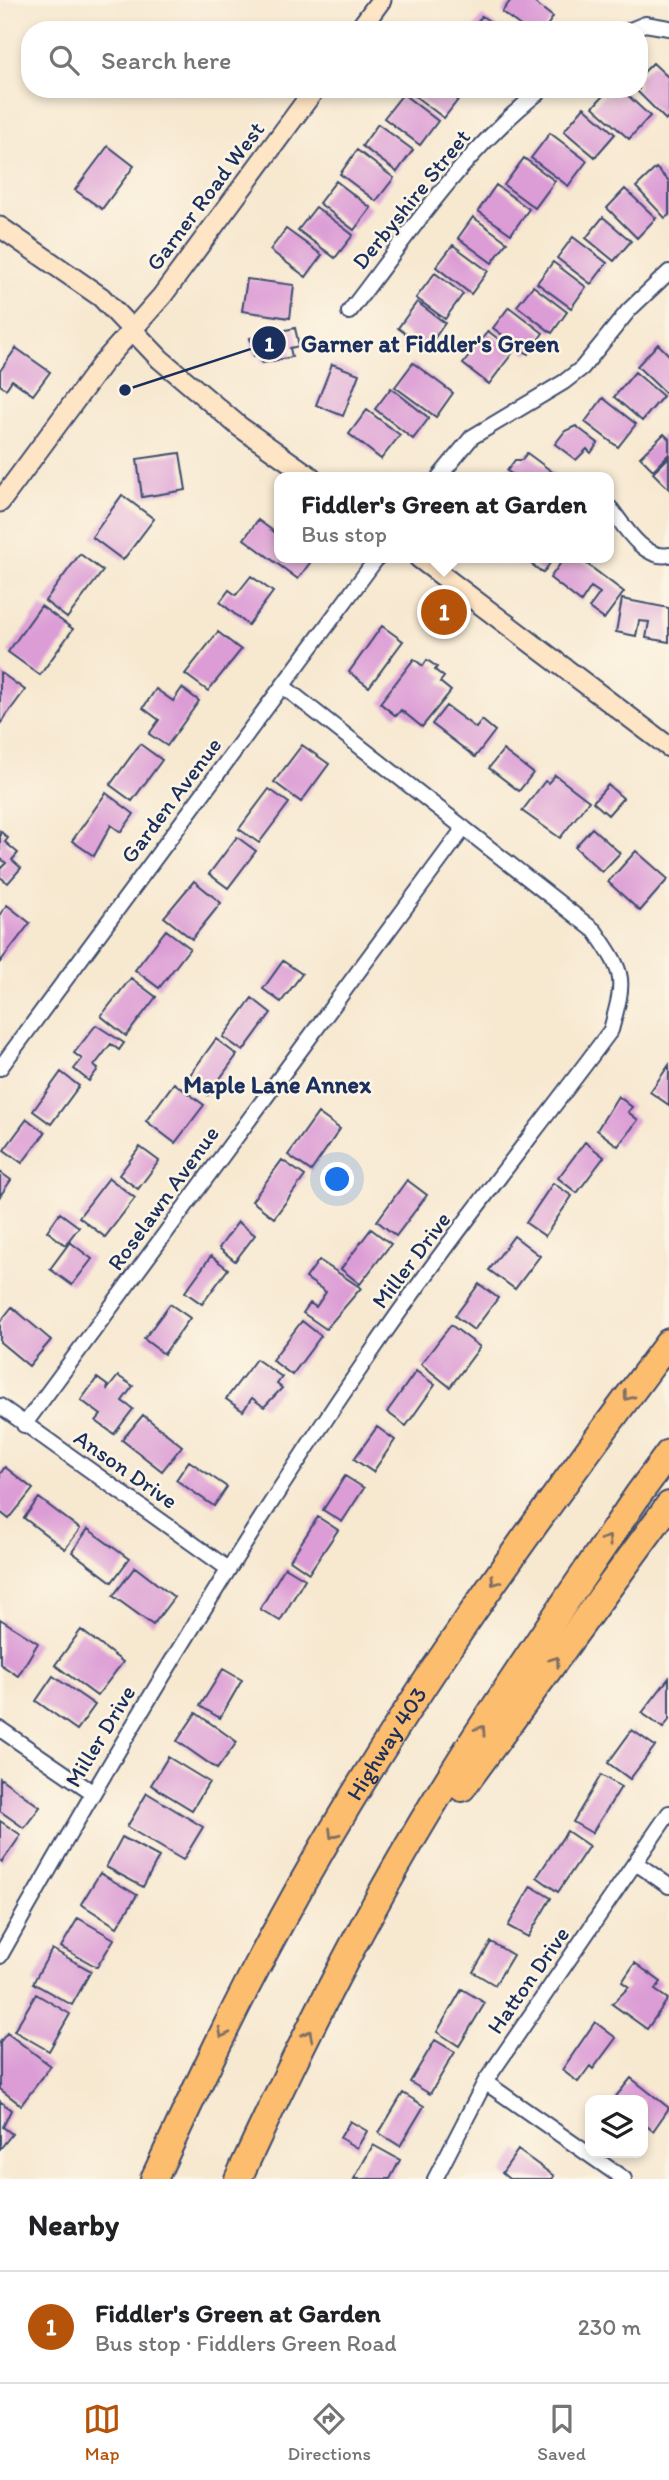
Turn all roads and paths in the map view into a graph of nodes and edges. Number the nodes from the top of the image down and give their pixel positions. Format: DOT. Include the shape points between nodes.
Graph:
graph roads {
  1 [pos="381,0"];
  2 [pos="366,21"];
  3 [pos="648,24"];
  4 [pos="669,28"];
  5 [pos="309,98"];
  6 [pos="532,98"];
  7 [pos="0,227"];
  8 [pos="669,272"];
  9 [pos="349,312"];
  10 [pos="132,330"];
  11 [pos="304,472"];
  12 [pos="443,472"];
  13 [pos="0,502"];
  14 [pos="614,513"];
  15 [pos="669,555"];
  16 [pos="373,563"];
  17 [pos="426,563"];
  18 [pos="284,687"];
  19 [pos="669,747"];
  20 [pos="464,828"];
  21 [pos="0,1068"];
  22 [pos="669,1342"];
  23 [pos="0,1406"];
  24 [pos="24,1425"];
  25 [pos="669,1453"];
  26 [pos="669,1505"];
  27 [pos="227,1568"];
  28 [pos="0,1728"];
  29 [pos="92,1792"];
  30 [pos="669,1813"];
  31 [pos="636,1863"];
  32 [pos="669,1886"];
  33 [pos="371,1915"];
  34 [pos="0,1956"];
  35 [pos="485,2082"];
  36 [pos="154,2179"];
  37 [pos="238,2179"];
  38 [pos="435,2179"];
  39 [pos="624,2179"];
  1 -- 2 [label="main road"];
  3 -- 4 [label="street"];
  5 -- 10 [label="main road, Garner Road West"];
  6 -- 9 [label="street, Derbyshire Street" via="453,176"];
  7 -- 10 [label="main road" via="101,297"];
  8 -- 12 [label="street" via="629,310 582,368 472,437"];
  10 -- 11 [label="main road" via="240,427"];
  10 -- 13 [label="main road, Garner Road West"];
  14 -- 15 [label="street" via="632,537 653,553"];
  16 -- 18 [label="street, Garden Avenue"];
  17 -- 19 [label="main road"];
  18 -- 20 [label="street, Miller Drive"];
  18 -- 21 [label="street, Garden Avenue"];
  20 -- 24 [label="street, Roselawn Avenue"];
  20 -- 27 [label="street, Miller Drive" via="596,931 617,963 623,985 611,1030 369,1354"];
  22 -- 36 [label="highway, Highway 403, one-way" via="477,1606 377,1760 283,1916"];
  23 -- 24 [label="street, Anson Drive"];
  24 -- 27 [label="street, Anson Drive"];
  33 -- 25 [label="highway, one-way" via="452,1773"];
  33 -- 26 [label="highway, one-way"];
  27 -- 29 [label="street, Miller Drive"];
  28 -- 29 [label="street"];
  29 -- 34 [label="street, Miller Drive"];
  30 -- 31 [label="street, Hatton Drive"];
  31 -- 32 [label="street"];
  31 -- 35 [label="street, Hatton Drive"];
  37 -- 33 [label="highway, one-way" via="279,2089"];
  35 -- 38 [label="street, Hatton Drive"];
  35 -- 39 [label="street"];
}
